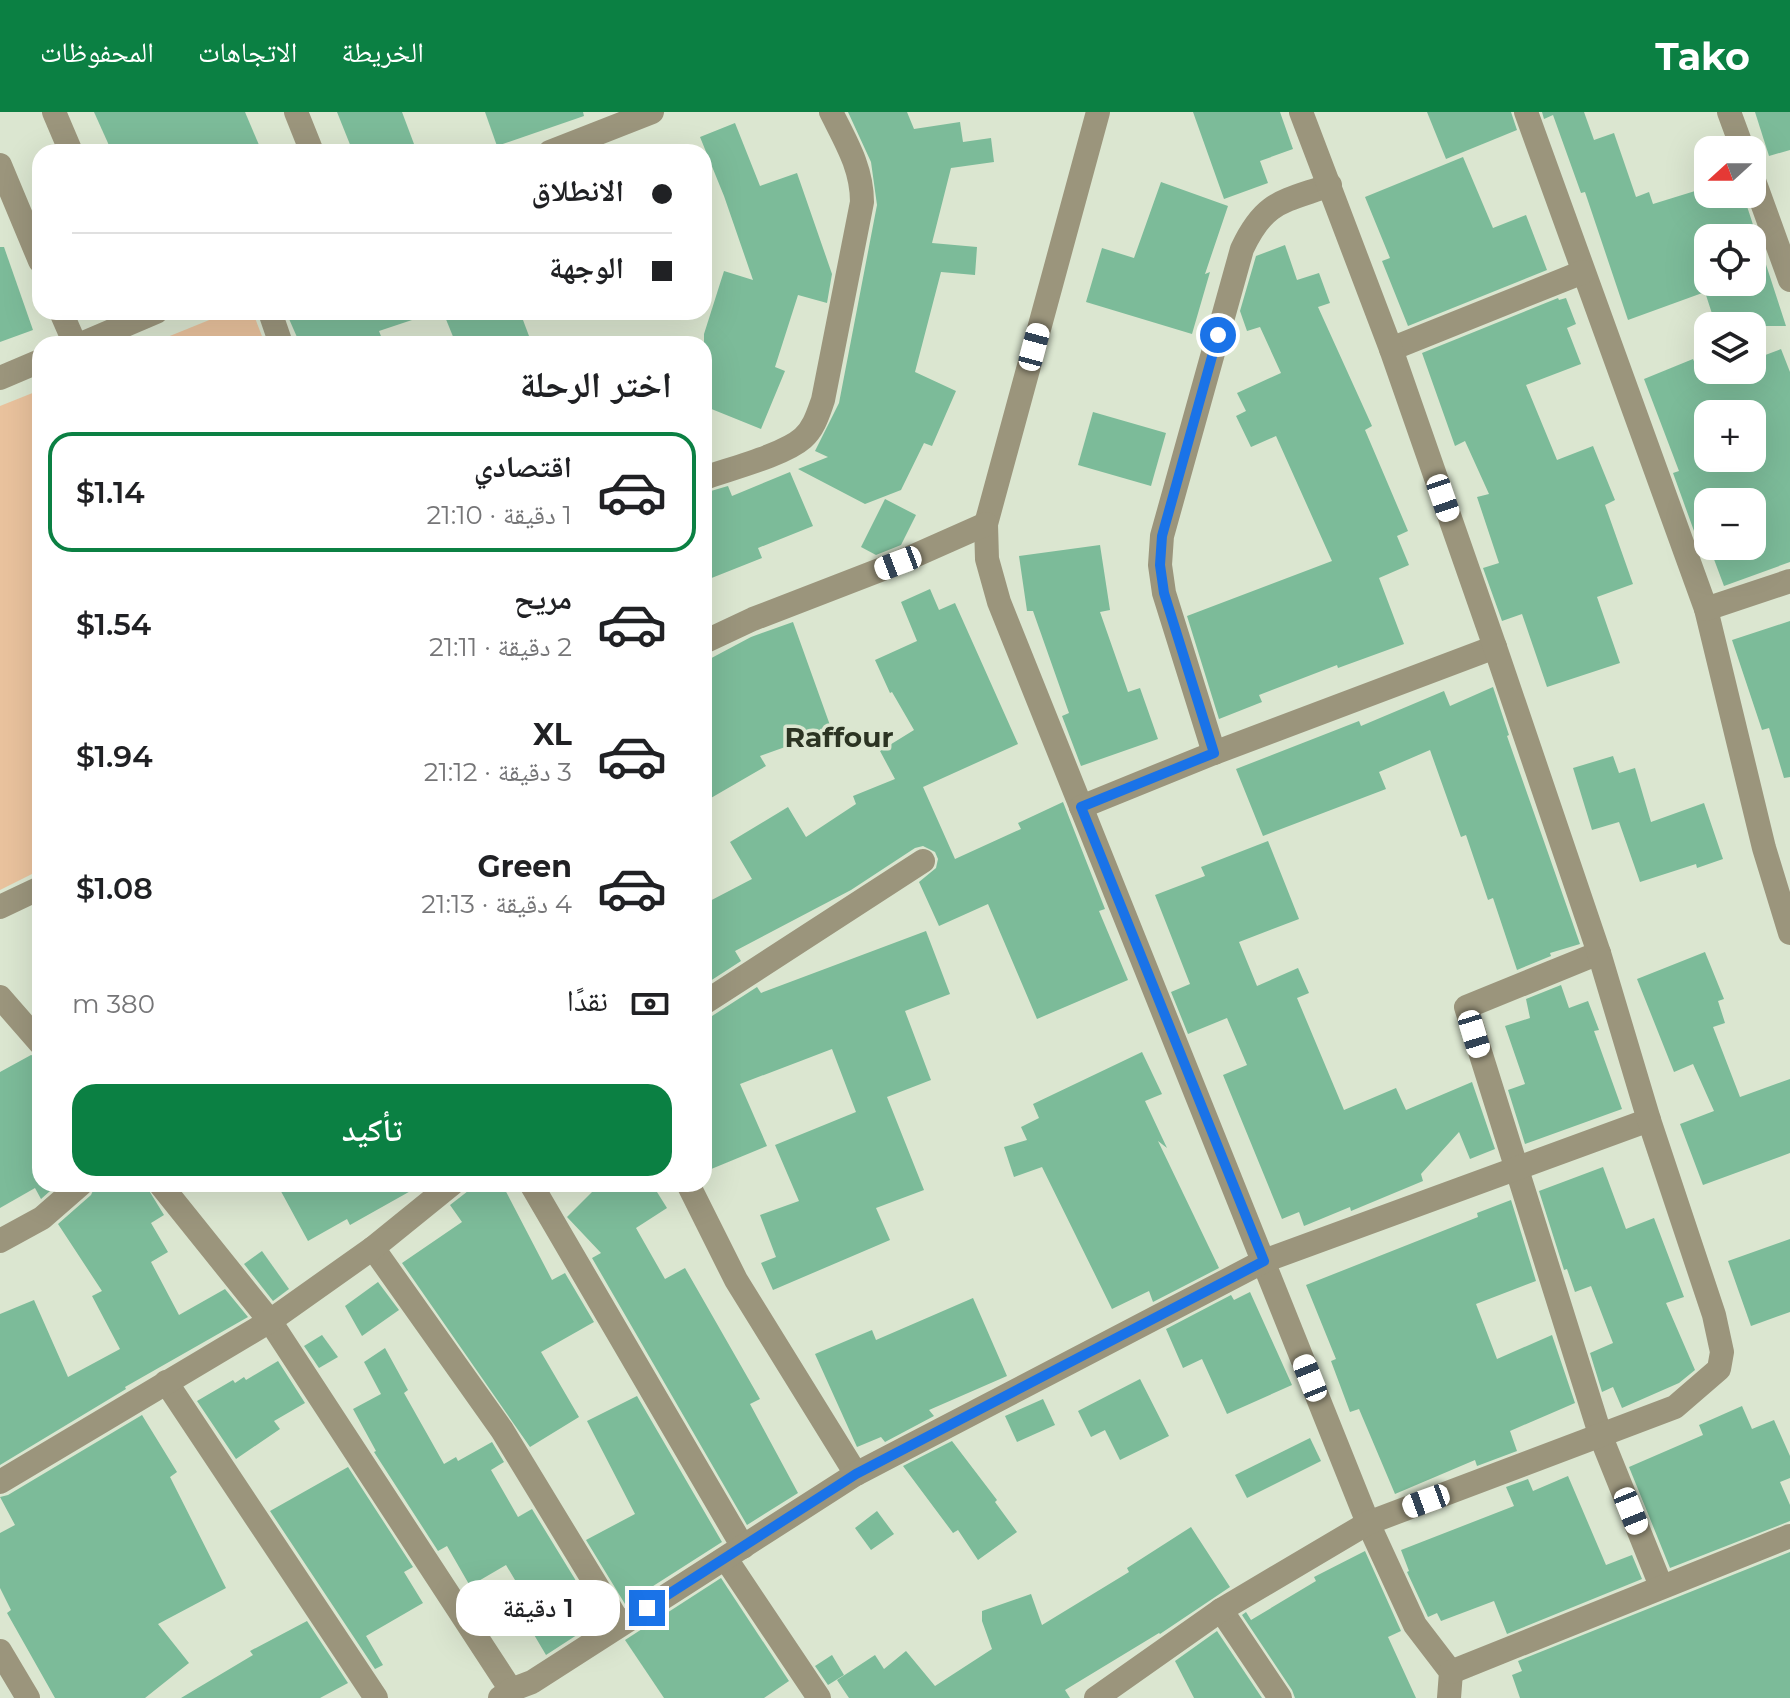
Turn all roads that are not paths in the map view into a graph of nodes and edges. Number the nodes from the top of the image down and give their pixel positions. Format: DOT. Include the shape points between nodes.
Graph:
graph roads {
  1 [pos="54,112"];
  2 [pos="296,112"];
  3 [pos="652,112"];
  4 [pos="831,112"];
  5 [pos="1098,112"];
  6 [pos="1301,112"];
  7 [pos="1526,112"];
  8 [pos="1729,112"];
  9 [pos="1738,136"];
  10 [pos="68,144"];
  11 [pos="309,144"];
  12 [pos="570,144"];
  13 [pos="0,165"];
  14 [pos="1330,185"];
  15 [pos="1764,208"];
  16 [pos="32,242"];
  17 [pos="1583,272"];
  18 [pos="1790,280"];
  19 [pos="134,320"];
  20 [pos="99,336"];
  21 [pos="1391,349"];
  22 [pos="32,364"];
  23 [pos="0,378"];
  24 [pos="712,475"];
  25 [pos="986,524"];
  26 [pos="1790,581"];
  27 [pos="1706,609"];
  28 [pos="712,638"];
  29 [pos="1495,647"];
  30 [pos="1214,753"];
  31 [pos="1081,807"];
  32 [pos="923,861"];
  33 [pos="32,892"];
  34 [pos="0,907"];
  35 [pos="1790,933"];
  36 [pos="1599,953"];
  37 [pos="0,997"];
  38 [pos="712,998"];
  39 [pos="32,1034"];
  40 [pos="1649,1120"];
  41 [pos="1516,1169"];
  42 [pos="72,1192"];
  43 [pos="166,1192"];
  44 [pos="442,1192"];
  45 [pos="535,1192"];
  46 [pos="692,1192"];
  47 [pos="0,1241"];
  48 [pos="373,1248"];
  49 [pos="1264,1261"];
  50 [pos="270,1321"];
  51 [pos="166,1382"];
  52 [pos="1601,1437"];
  53 [pos="856,1474"];
  54 [pos="0,1482"];
  55 [pos="1368,1523"];
  56 [pos="1790,1536"];
  57 [pos="734,1553"];
  58 [pos="1661,1586"];
  59 [pos="1221,1610"];
  60 [pos="620,1624"];
  61 [pos="0,1651"];
  62 [pos="1451,1672"];
  63 [pos="521,1692"];
  64 [pos="28,1698"];
  65 [pos="376,1698"];
  66 [pos="819,1698"];
  67 [pos="1096,1698"];
  68 [pos="1280,1698"];
  69 [pos="1449,1698"];
  1 -- 10 [label="street"];
  2 -- 11 [label="street"];
  3 -- 12 [label="street"];
  4 -- 24 [label="street" via="855,159 862,202 823,400 814,426 802,440"];
  5 -- 25 [label="street"];
  6 -- 14 [label="street"];
  7 -- 17 [label="street"];
  8 -- 9 [label="street"];
  13 -- 16 [label="street"];
  14 -- 21 [label="street"];
  14 -- 30 [label="street" via="1270,207 1253,225 1162,536 1164,593"];
  15 -- 18 [label="street"];
  17 -- 21 [label="street"];
  17 -- 27 [label="street"];
  19 -- 20 [label="street"];
  21 -- 29 [label="street"];
  22 -- 23 [label="street"];
  25 -- 28 [label="street"];
  25 -- 31 [label="street" via="987,559 999,602"];
  26 -- 27 [label="street"];
  27 -- 35 [label="street"];
  29 -- 30 [label="street"];
  29 -- 36 [label="street"];
  30 -- 31 [label="street"];
  31 -- 49 [label="street"];
  32 -- 38 [label="street"];
  33 -- 34 [label="street"];
  36 -- 40 [label="street"];
  36 -- 41 [label="street" via="1466,1007"];
  37 -- 39 [label="street"];
  40 -- 41 [label="street"];
  40 -- 52 [label="street" via="1722,1352 1719,1369 1675,1407"];
  41 -- 49 [label="street"];
  41 -- 52 [label="street"];
  42 -- 47 [label="street" via="42,1218"];
  43 -- 50 [label="street"];
  44 -- 48 [label="street"];
  45 -- 57 [label="street"];
  46 -- 53 [label="street" via="736,1280"];
  48 -- 50 [label="street"];
  48 -- 60 [label="street" via="502,1430"];
  49 -- 53 [label="street"];
  49 -- 55 [label="street"];
  50 -- 51 [label="street"];
  50 -- 63 [label="street"];
  51 -- 54 [label="street"];
  51 -- 65 [label="street"];
  52 -- 55 [label="street"];
  52 -- 58 [label="street"];
  53 -- 57 [label="street"];
  55 -- 59 [label="street"];
  55 -- 62 [label="street" via="1415,1625"];
  56 -- 58 [label="street"];
  57 -- 60 [label="street"];
  57 -- 66 [label="street"];
  58 -- 62 [label="street"];
  59 -- 67 [label="street"];
  59 -- 68 [label="street"];
  60 -- 63 [label="street"];
  61 -- 64 [label="street"];
  62 -- 69 [label="street"];
}
